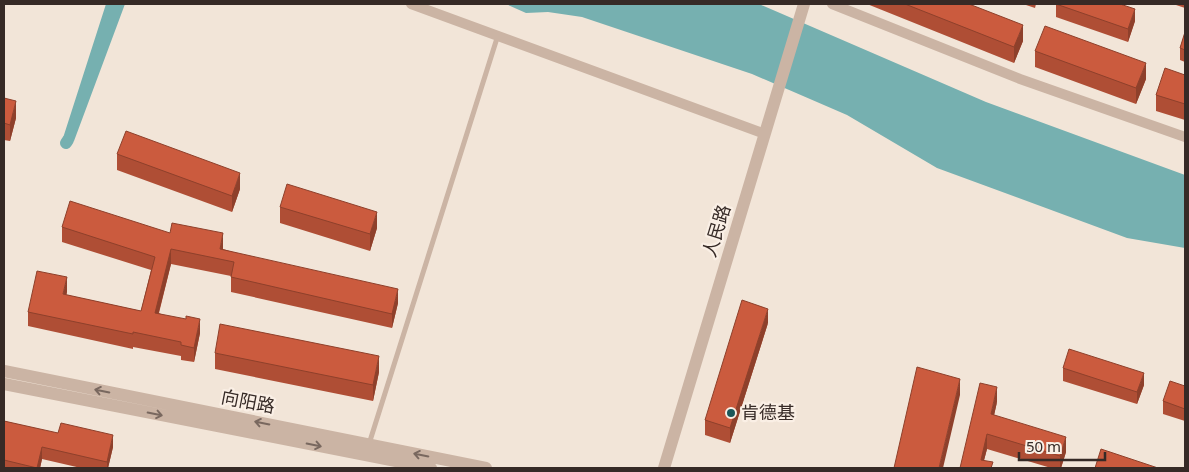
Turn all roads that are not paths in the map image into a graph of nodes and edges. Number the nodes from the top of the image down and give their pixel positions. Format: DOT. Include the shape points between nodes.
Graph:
graph roads {
  1 [pos="411,4"];
  2 [pos="832,4"];
  3 [pos="803,7"];
  4 [pos="498,35"];
  5 [pos="764,134"];
  6 [pos="1185,137"];
  7 [pos="4,371"];
  8 [pos="4,384"];
  9 [pos="369,444"];
  10 [pos="431,468"];
  11 [pos="486,468"];
  12 [pos="664,468"];
  1 -- 4 [label="street"];
  2 -- 6 [label="street" via="1020,79"];
  3 -- 5 [label="street, 人民路"];
  4 -- 5 [label="street"];
  4 -- 9 [label="lane"];
  5 -- 12 [label="street, 人民路"];
  9 -- 7 [label="street, 向阳路, one-way"];
  8 -- 10 [label="street, 向阳路, one-way"];
  11 -- 9 [label="street, 向阳路, one-way"];
}
